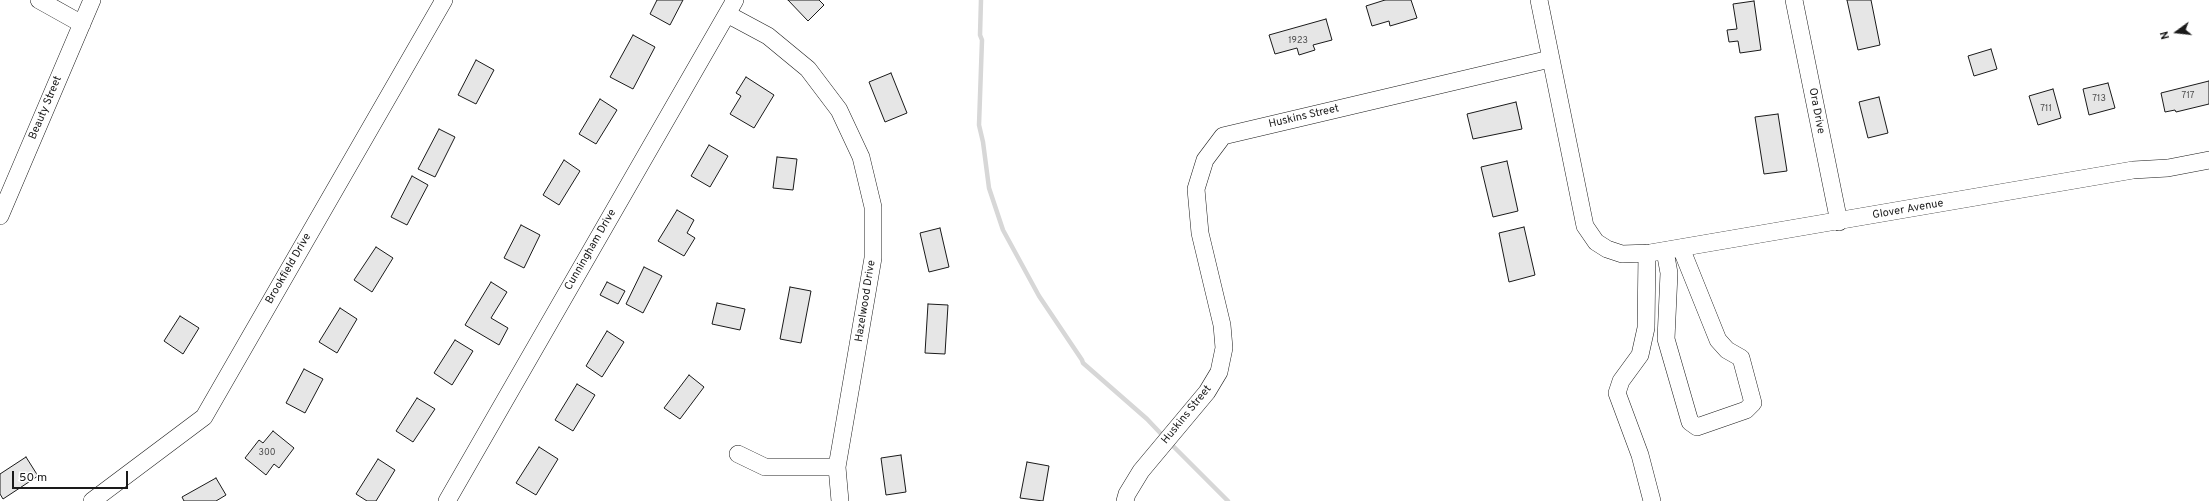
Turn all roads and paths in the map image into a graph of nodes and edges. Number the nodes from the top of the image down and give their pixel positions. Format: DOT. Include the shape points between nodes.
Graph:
graph roads {
  1 [pos="39,0"];
  2 [pos="92,0"];
  3 [pos="444,0"];
  4 [pos="1539,0"];
  5 [pos="1794,0"];
  6 [pos="731,7"];
  7 [pos="82,24"];
  8 [pos="1550,59"];
  9 [pos="2209,160"];
  10 [pos="0,216"];
  11 [pos="1839,222"];
  12 [pos="1673,250"];
  13 [pos="1647,253"];
  14 [pos="738,454"];
  15 [pos="837,467"];
  16 [pos="92,501"];
  17 [pos="447,501"];
  18 [pos="840,501"];
  19 [pos="1125,501"];
  20 [pos="1652,501"];
  1 -- 7 [label="street"];
  2 -- 7 [label="street, Beauty Street"];
  3 -- 16 [label="street, Brookfield Drive" via="204,417"];
  4 -- 8 [label="street"];
  5 -- 11 [label="street, Ora Drive"];
  6 -- 15 [label="street, Hazelwood Drive" via="808,69 839,110 861,157 873,207 873,258"];
  6 -- 17 [label="street, Cunningham Drive"];
  7 -- 10 [label="street, Beauty Street"];
  8 -- 13 [label="street, Glover Avenue" via="1585,226 1596,242 1606,249 1622,254"];
  8 -- 19 [label="street, Huskins Street" via="1223,136 1205,160 1196,189 1200,233 1222,324 1224,348 1219,372 1207,392 1141,471"];
  9 -- 11 [label="street, Glover Avenue" via="2168,168 2133,170"];
  11 -- 12 [label="street, Glover Avenue"];
  12 -- 12 [label="street" via="1669,273 1666,339 1690,422 1697,427 1746,410 1753,402 1741,358 1727,350 1718,340"];
  12 -- 13 [label="street, Glover Avenue"];
  13 -- 20 [label="street" via="1646,328 1640,355 1621,380 1618,393 1640,455"];
  14 -- 15 [label="street" via="765,467"];
  15 -- 18 [label="street, Hazelwood Drive"];
}
